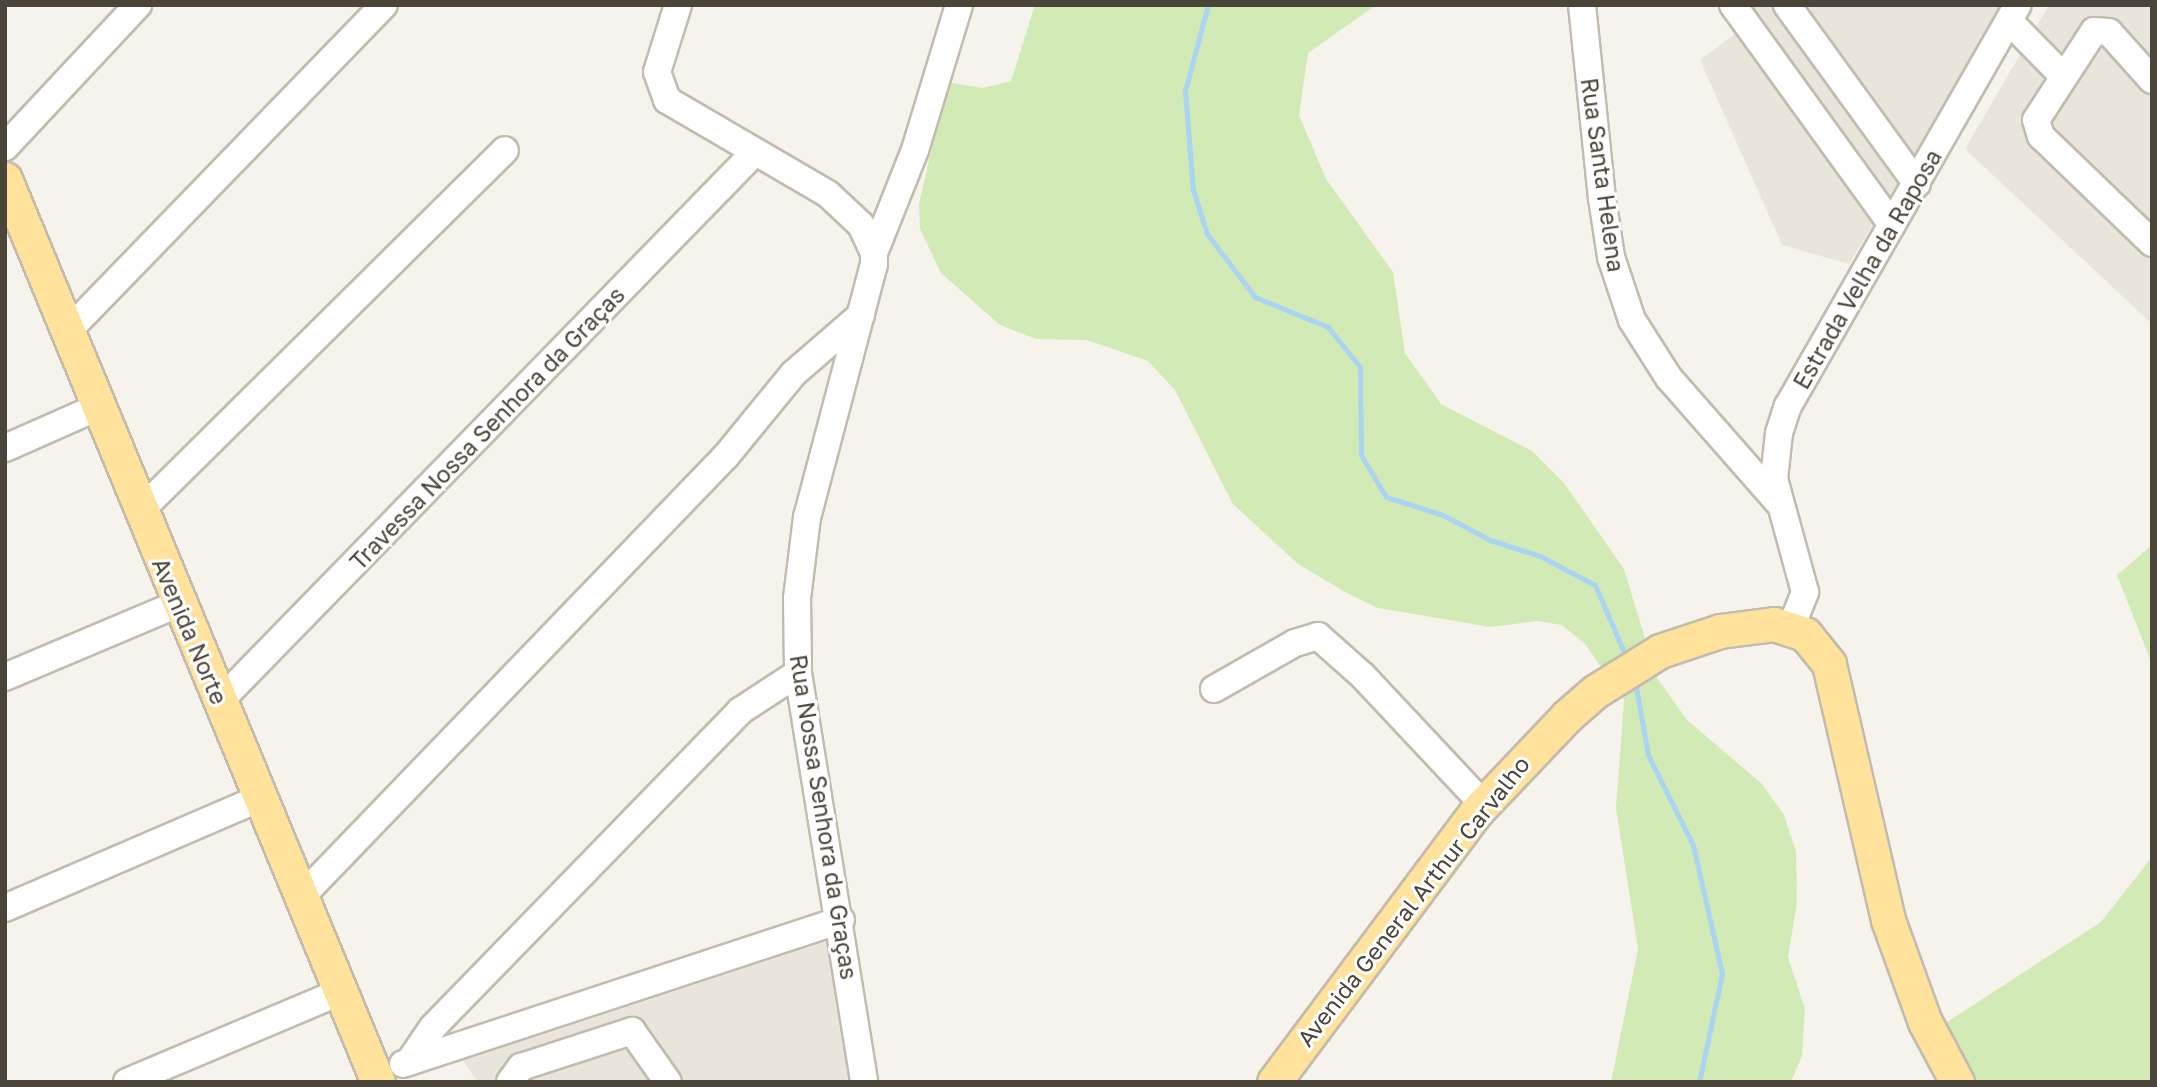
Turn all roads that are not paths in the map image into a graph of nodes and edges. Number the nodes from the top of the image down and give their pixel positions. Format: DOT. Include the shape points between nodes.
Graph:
graph roads {
  1 [pos="138,5"];
  2 [pos="384,5"];
  3 [pos="678,5"];
  4 [pos="959,5"];
  5 [pos="1582,5"];
  6 [pos="1733,5"];
  7 [pos="1787,5"];
  8 [pos="2013,13"];
  9 [pos="2063,76"];
  10 [pos="2152,80"];
  11 [pos="5,147"];
  12 [pos="505,150"];
  13 [pos="754,153"];
  14 [pos="5,179"];
  15 [pos="1917,184"];
  16 [pos="13,220"];
  17 [pos="1892,225"];
  18 [pos="2152,243"];
  19 [pos="874,253"];
  20 [pos="861,315"];
  21 [pos="67,332"];
  22 [pos="98,407"];
  23 [pos="5,448"];
  24 [pos="1777,501"];
  25 [pos="141,511"];
  26 [pos="178,604"];
  27 [pos="1791,627"];
  28 [pos="798,673"];
  29 [pos="5,677"];
  30 [pos="1214,689"];
  31 [pos="219,701"];
  32 [pos="260,799"];
  33 [pos="1483,804"];
  34 [pos="301,897"];
  35 [pos="5,908"];
  36 [pos="841,920"];
  37 [pos="340,992"];
  38 [pos="409,1062"];
  39 [pos="377,1078"];
  40 [pos="127,1082"];
  41 [pos="510,1082"];
  42 [pos="668,1082"];
  43 [pos="864,1082"];
  44 [pos="1274,1082"];
  45 [pos="1957,1082"];
  1 -- 11 [label="street"];
  2 -- 21 [label="street"];
  3 -- 13 [label="street" via="659,60 660,91 677,108"];
  4 -- 19 [label="street, Rua Nossa Senhora da Graças" via="911,162"];
  5 -- 24 [label="street, Rua Santa Helena" via="1611,257 1632,320 1669,378"];
  6 -- 17 [label="street"];
  7 -- 15 [label="street"];
  8 -- 9 [label="street"];
  8 -- 15 [label="street, Estrada Velha da Raposa"];
  9 -- 10 [label="street" via="2088,35 2101,30 2120,42"];
  9 -- 18 [label="street" via="2036,120 2038,130"];
  12 -- 25 [label="street"];
  13 -- 19 [label="street" via="848,210"];
  13 -- 31 [label="street, Travessa Nossa Senhora da Graças"];
  14 -- 16 [label="main road, Avenida Norte"];
  15 -- 17 [label="street, Estrada Velha da Raposa"];
  16 -- 21 [label="main road, Avenida Norte"];
  17 -- 24 [label="street, Estrada Velha da Raposa" via="1788,406 1775,457"];
  19 -- 20 [label="street, Rua Nossa Senhora da Graças"];
  20 -- 28 [label="street, Rua Nossa Senhora da Graças" via="800,556"];
  20 -- 34 [label="street" via="793,374 726,456"];
  21 -- 22 [label="main road, Avenida Norte"];
  22 -- 23 [label="street"];
  22 -- 25 [label="main road, Avenida Norte"];
  24 -- 27 [label="street, Estrada Velha da Raposa" via="1805,592"];
  25 -- 26 [label="main road, Avenida Norte"];
  26 -- 29 [label="street"];
  26 -- 31 [label="main road, Avenida Norte"];
  27 -- 33 [label="main road, Avenida General Arthur Carvalho" via="1749,625 1720,631 1631,668 1530,750"];
  27 -- 45 [label="main road" via="1818,646 1837,686 1888,920 1925,1022"];
  28 -- 36 [label="street, Rua Nossa Senhora da Graças"];
  28 -- 38 [label="street" via="740,711 433,1027"];
  30 -- 33 [label="street" via="1295,643 1318,636 1362,675"];
  31 -- 32 [label="main road, Avenida Norte"];
  32 -- 34 [label="main road, Avenida Norte"];
  32 -- 35 [label="street"];
  33 -- 44 [label="main road, Avenida General Arthur Carvalho"];
  34 -- 37 [label="main road, Avenida Norte"];
  36 -- 38 [label="street"];
  36 -- 43 [label="street, Rua Nossa Senhora da Graças"];
  37 -- 39 [label="main road, Avenida Norte"];
  37 -- 40 [label="street"];
  38 -- 39 [label="street"];
  41 -- 42 [label="street" via="521,1067 632,1031"];
}
